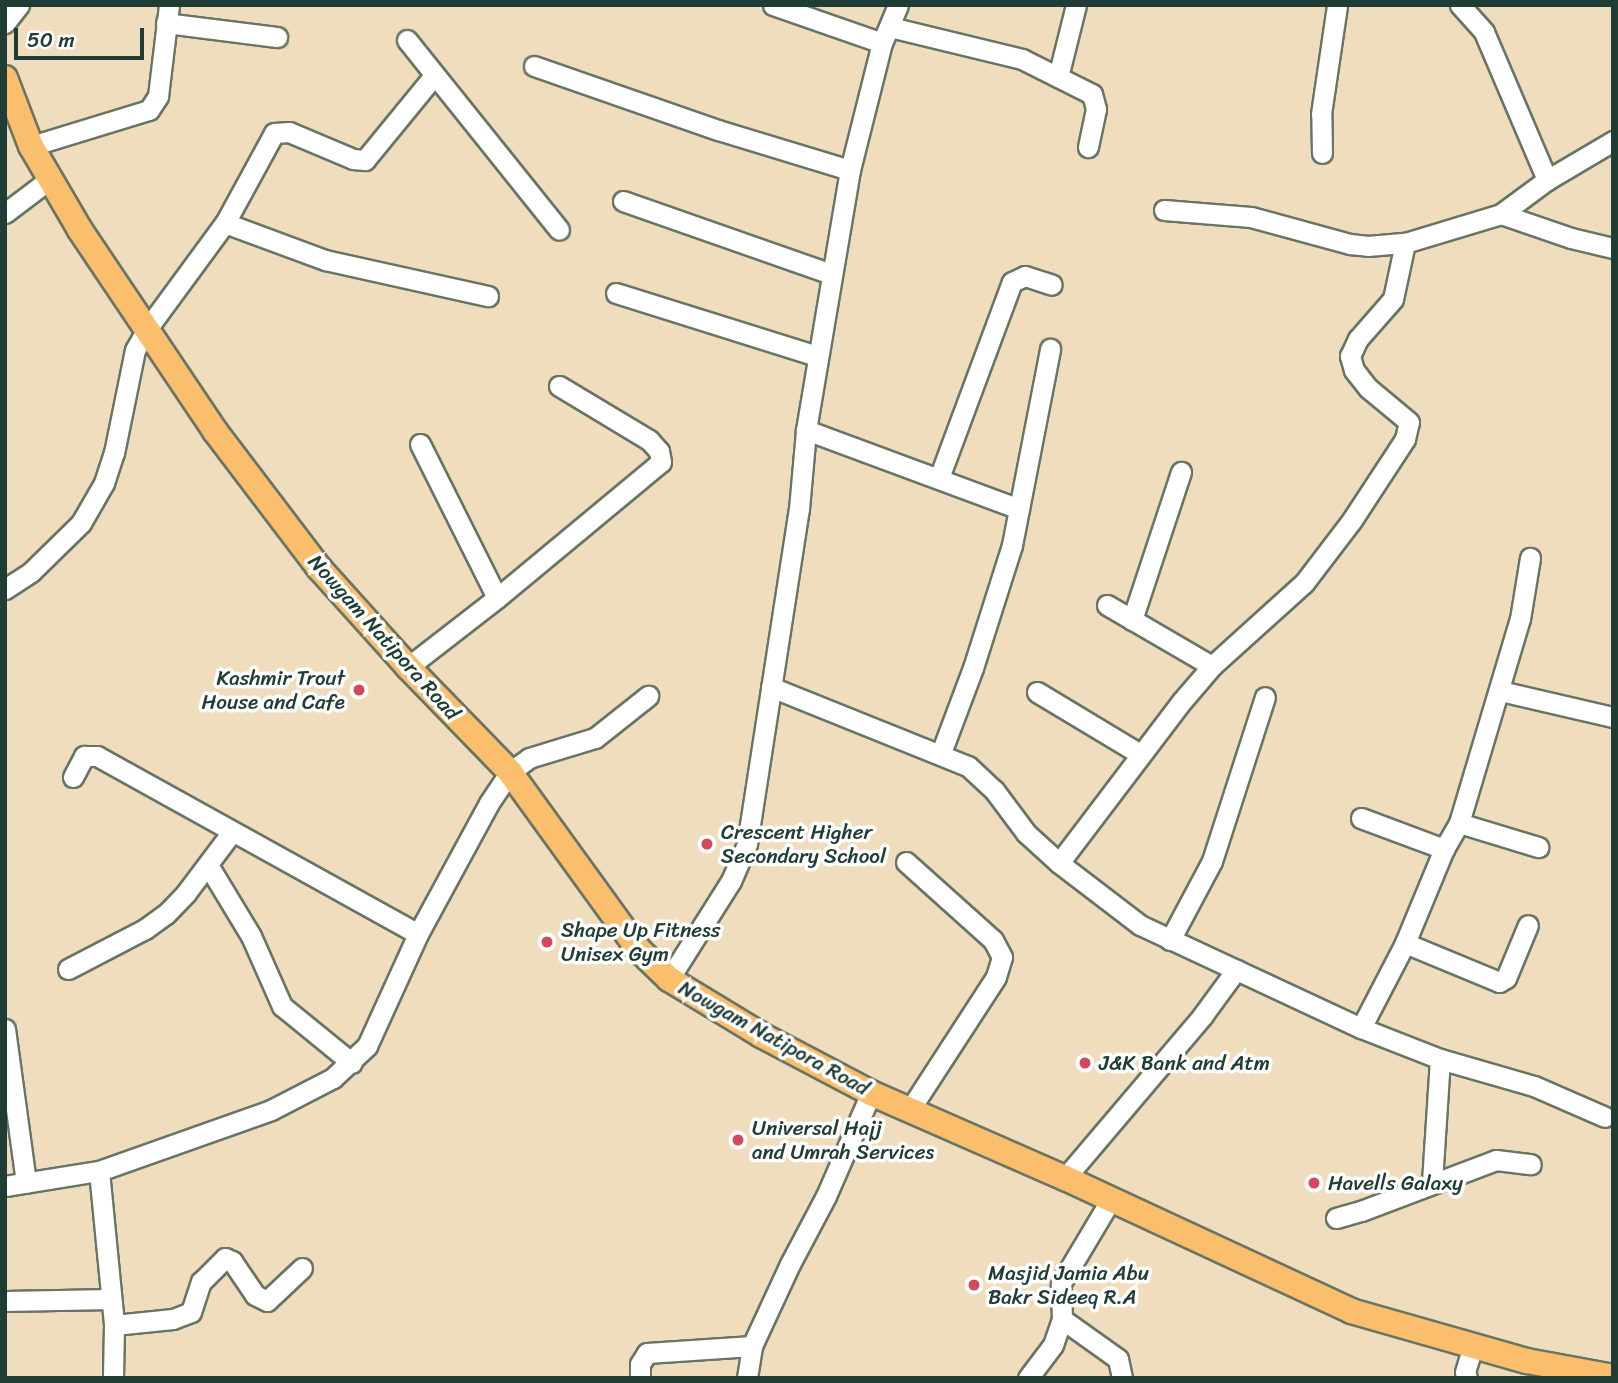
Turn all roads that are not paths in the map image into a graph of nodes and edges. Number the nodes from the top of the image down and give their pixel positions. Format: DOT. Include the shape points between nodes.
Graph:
graph roads {
  1 [pos="19,5"];
  2 [pos="773,5"];
  3 [pos="898,5"];
  4 [pos="1076,5"];
  5 [pos="1337,5"];
  6 [pos="1460,5"];
  7 [pos="168,14"];
  8 [pos="5,23"];
  9 [pos="886,35"];
  10 [pos="277,37"];
  11 [pos="407,40"];
  12 [pos="534,66"];
  13 [pos="433,77"];
  14 [pos="1058,77"];
  15 [pos="5,78"];
  16 [pos="1613,141"];
  17 [pos="31,146"];
  18 [pos="1088,146"];
  19 [pos="1322,153"];
  20 [pos="849,170"];
  21 [pos="50,179"];
  22 [pos="1547,180"];
  23 [pos="623,201"];
  24 [pos="1164,210"];
  25 [pos="5,213"];
  26 [pos="1501,214"];
  27 [pos="225,223"];
  28 [pos="559,230"];
  29 [pos="1405,243"];
  30 [pos="1613,248"];
  31 [pos="831,274"];
  32 [pos="1052,285"];
  33 [pos="616,293"];
  34 [pos="488,296"];
  35 [pos="147,329"];
  36 [pos="1050,349"];
  37 [pos="817,356"];
  38 [pos="559,386"];
  39 [pos="806,430"];
  40 [pos="420,444"];
  41 [pos="1181,472"];
  42 [pos="939,478"];
  43 [pos="1019,509"];
  44 [pos="1530,558"];
  45 [pos="5,589"];
  46 [pos="497,598"];
  47 [pos="1107,605"];
  48 [pos="1132,620"];
  49 [pos="1212,666"];
  50 [pos="408,667"];
  51 [pos="771,687"];
  52 [pos="1500,691"];
  53 [pos="1037,692"];
  54 [pos="649,696"];
  55 [pos="1265,697"];
  56 [pos="1613,717"];
  57 [pos="941,753"];
  58 [pos="1140,754"];
  59 [pos="510,772"];
  60 [pos="73,778"];
  61 [pos="1361,818"];
  62 [pos="1459,823"];
  63 [pos="232,832"];
  64 [pos="1538,847"];
  65 [pos="1444,849"];
  66 [pos="906,862"];
  67 [pos="1059,863"];
  68 [pos="208,865"];
  69 [pos="1528,925"];
  70 [pos="418,934"];
  71 [pos="1170,940"];
  72 [pos="1405,943"];
  73 [pos="68,969"];
  74 [pos="1236,970"];
  75 [pos="669,979"];
  76 [pos="1361,1028"];
  77 [pos="5,1029"];
  78 [pos="1440,1059"];
  79 [pos="352,1063"];
  80 [pos="871,1093"];
  81 [pos="909,1111"];
  82 [pos="1605,1117"];
  83 [pos="1531,1164"];
  84 [pos="99,1171"];
  85 [pos="1065,1178"];
  86 [pos="1433,1182"];
  87 [pos="26,1183"];
  88 [pos="5,1186"];
  89 [pos="1111,1199"];
  90 [pos="1336,1218"];
  91 [pos="302,1268"];
  92 [pos="111,1299"];
  93 [pos="5,1301"];
  94 [pos="1062,1319"];
  95 [pos="114,1325"];
  96 [pos="752,1346"];
  97 [pos="1473,1346"];
  98 [pos="1464,1376"];
  99 [pos="1613,1377"];
  100 [pos="113,1378"];
  101 [pos="640,1378"];
  102 [pos="747,1378"];
  103 [pos="1028,1378"];
  104 [pos="1122,1378"];
  1 -- 8 [label="street"];
  2 -- 9 [label="street"];
  3 -- 9 [label="street"];
  4 -- 14 [label="street"];
  5 -- 19 [label="street" via="1321,114"];
  6 -- 22 [label="street" via="1484,32"];
  7 -- 10 [label="street"];
  7 -- 17 [label="street" via="158,96 149,110"];
  9 -- 14 [label="street" via="1021,59"];
  9 -- 20 [label="street"];
  11 -- 13 [label="street"];
  12 -- 20 [label="street"];
  13 -- 27 [label="street" via="365,160 289,132 274,133"];
  13 -- 28 [label="street"];
  14 -- 18 [label="street" via="1095,98 1097,109"];
  15 -- 17 [label="main road, Nowgam Natipora Road"];
  16 -- 22 [label="street"];
  17 -- 21 [label="main road, Nowgam Natipora Road"];
  20 -- 31 [label="street"];
  21 -- 25 [label="street"];
  21 -- 35 [label="main road, Nowgam Natipora Road"];
  22 -- 26 [label="street"];
  23 -- 31 [label="street"];
  24 -- 29 [label="street" via="1251,217 1350,244"];
  26 -- 29 [label="street"];
  26 -- 30 [label="street"];
  27 -- 34 [label="street" via="325,260"];
  27 -- 35 [label="street"];
  29 -- 49 [label="street" via="1393,299 1350,356 1368,388 1409,422 1405,439 1304,583"];
  31 -- 37 [label="street"];
  32 -- 42 [label="street" via="1025,276 1012,282"];
  33 -- 37 [label="street"];
  35 -- 45 [label="street" via="129,372 104,483 81,523 31,572"];
  35 -- 50 [label="main road, Nowgam Natipora Road" via="215,431 319,568"];
  36 -- 43 [label="street"];
  37 -- 39 [label="street"];
  38 -- 46 [label="street" via="649,440 659,451 661,462"];
  39 -- 42 [label="street"];
  39 -- 51 [label="street" via="799,509"];
  40 -- 46 [label="street"];
  41 -- 48 [label="street"];
  42 -- 43 [label="street"];
  43 -- 57 [label="street" via="1000,585"];
  44 -- 52 [label="street" via="1520,619"];
  46 -- 50 [label="street"];
  47 -- 48 [label="street"];
  48 -- 49 [label="street"];
  49 -- 58 [label="street"];
  50 -- 59 [label="main road, Nowgam Natipora Road"];
  51 -- 57 [label="street"];
  51 -- 75 [label="street" via="747,844 731,881"];
  52 -- 56 [label="street"];
  52 -- 62 [label="street"];
  53 -- 58 [label="street"];
  54 -- 59 [label="street" via="595,738 529,758"];
  55 -- 71 [label="street" via="1212,861"];
  57 -- 67 [label="street" via="982,777 1026,833"];
  58 -- 67 [label="street"];
  59 -- 70 [label="street"];
  59 -- 75 [label="main road, Nowgam Natipora Road" via="639,950"];
  60 -- 63 [label="street" via="81,761 92,754"];
  61 -- 65 [label="street"];
  62 -- 64 [label="street"];
  62 -- 65 [label="street"];
  63 -- 68 [label="street"];
  63 -- 70 [label="street"];
  65 -- 72 [label="street"];
  66 -- 81 [label="street" via="993,940 1003,957 996,976"];
  67 -- 71 [label="street" via="1140,925"];
  68 -- 73 [label="street" via="166,914"];
  68 -- 79 [label="street" via="251,936 282,1006"];
  69 -- 72 [label="street" via="1506,978 1499,982"];
  70 -- 79 [label="street" via="377,1028"];
  71 -- 74 [label="street"];
  72 -- 76 [label="street"];
  74 -- 76 [label="street"];
  74 -- 85 [label="street"];
  75 -- 80 [label="main road, Nowgam Natipora Road" via="761,1035"];
  76 -- 78 [label="street"];
  77 -- 87 [label="street"];
  78 -- 82 [label="street" via="1528,1084"];
  78 -- 86 [label="street"];
  79 -- 84 [label="street" via="334,1078 271,1110"];
  80 -- 81 [label="main road, Nowgam Natipora Road"];
  80 -- 96 [label="street"];
  81 -- 85 [label="main road, Nowgam Natipora Road"];
  83 -- 86 [label="street" via="1496,1160"];
  84 -- 87 [label="street"];
  84 -- 92 [label="street"];
  85 -- 89 [label="main road, Nowgam Natipora Road"];
  86 -- 90 [label="street"];
  87 -- 88 [label="street"];
  89 -- 94 [label="street" via="1061,1283"];
  89 -- 97 [label="main road, Nowgam Natipora Road" via="1351,1311"];
  91 -- 95 [label="street" via="267,1301 255,1295 232,1261 225,1258 201,1282 191,1312 173,1319"];
  92 -- 93 [label="street"];
  92 -- 95 [label="street"];
  94 -- 103 [label="street" via="1053,1345"];
  94 -- 104 [label="street" via="1118,1359"];
  95 -- 100 [label="street"];
  96 -- 101 [label="street" via="647,1353 642,1357"];
  96 -- 102 [label="street"];
  97 -- 98 [label="street"];
  97 -- 99 [label="main road, Nowgam Natipora Road"];
}
